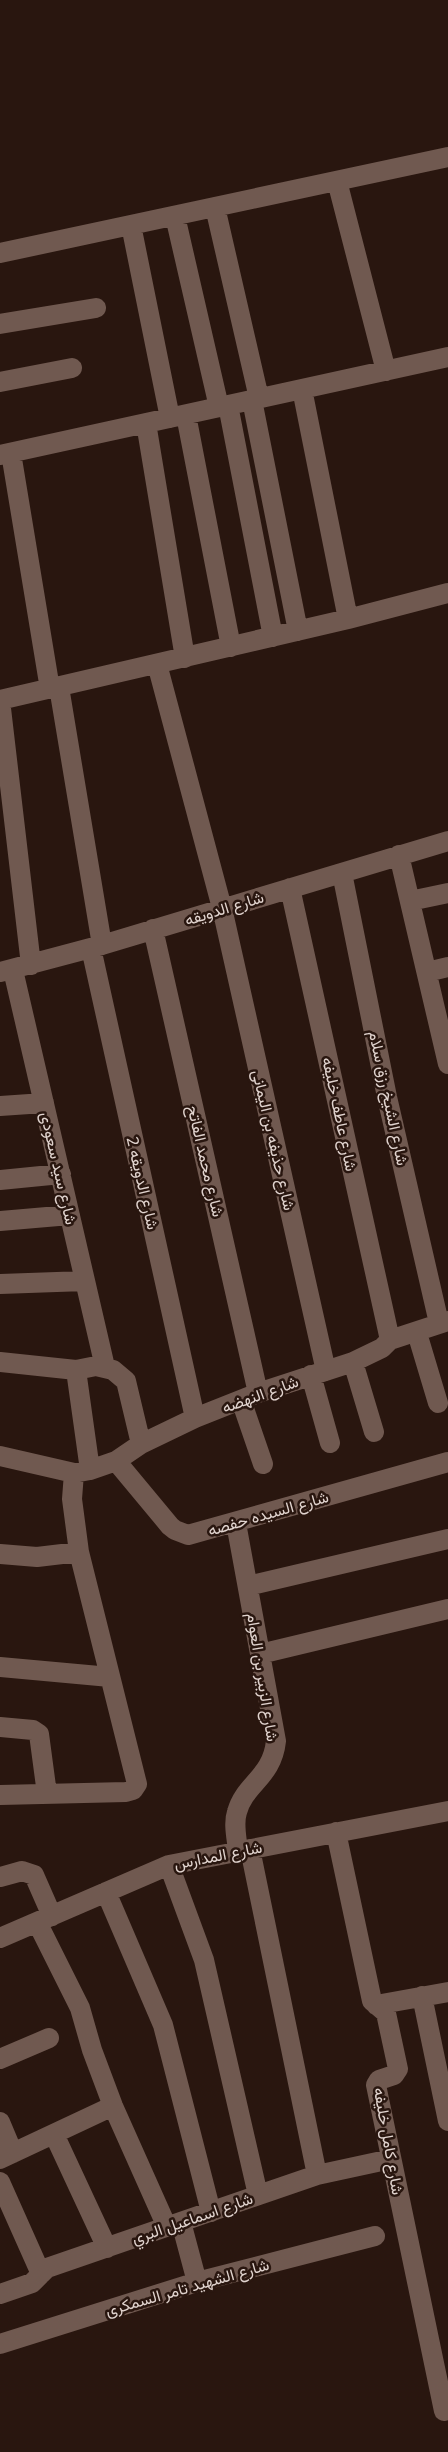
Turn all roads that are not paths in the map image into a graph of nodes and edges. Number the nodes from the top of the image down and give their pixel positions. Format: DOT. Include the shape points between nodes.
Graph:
graph roads {
  1 [pos="448,157"];
  2 [pos="337,181"];
  3 [pos="215,207"];
  4 [pos="175,216"];
  5 [pos="130,225"];
  6 [pos="0,253"];
  7 [pos="96,308"];
  8 [pos="0,324"];
  9 [pos="448,357"];
  10 [pos="72,368"];
  11 [pos="386,371"];
  12 [pos="0,382"];
  13 [pos="302,389"];
  14 [pos="256,399"];
  15 [pos="224,406"];
  16 [pos="178,416"];
  17 [pos="146,423"];
  18 [pos="5,454"];
  19 [pos="448,593"];
  20 [pos="348,619"];
  21 [pos="298,631"];
  22 [pos="273,637"];
  23 [pos="232,647"];
  24 [pos="185,658"];
  25 [pos="157,664"];
  26 [pos="54,688"];
  27 [pos="0,700"];
  28 [pos="448,841"];
  29 [pos="399,856"];
  30 [pos="342,873"];
  31 [pos="290,888"];
  32 [pos="448,893"];
  33 [pos="410,901"];
  34 [pos="222,908"];
  35 [pos="153,930"];
  36 [pos="96,946"];
  37 [pos="448,967"];
  38 [pos="15,969"];
  39 [pos="427,972"];
  40 [pos="448,1064"];
  41 [pos="44,1103"];
  42 [pos="0,1106"];
  43 [pos="61,1174"];
  44 [pos="0,1180"];
  45 [pos="70,1215"];
  46 [pos="0,1221"];
  47 [pos="85,1281"];
  48 [pos="0,1284"];
  49 [pos="444,1322"];
  50 [pos="417,1332"];
  51 [pos="390,1340"];
  52 [pos="0,1362"];
  53 [pos="353,1362"];
  54 [pos="105,1366"];
  55 [pos="76,1370"];
  56 [pos="319,1373"];
  57 [pos="250,1397"];
  58 [pos="438,1403"];
  59 [pos="195,1418"];
  60 [pos="374,1432"];
  61 [pos="330,1443"];
  62 [pos="141,1444"];
  63 [pos="0,1456"];
  64 [pos="116,1462"];
  65 [pos="448,1462"];
  66 [pos="263,1464"];
  67 [pos="82,1471"];
  68 [pos="236,1523"];
  69 [pos="448,1539"];
  70 [pos="79,1552"];
  71 [pos="0,1554"];
  72 [pos="248,1586"];
  73 [pos="448,1609"];
  74 [pos="260,1654"];
  75 [pos="0,1667"];
  76 [pos="110,1677"];
  77 [pos="0,1727"];
  78 [pos="47,1794"];
  79 [pos="0,1795"];
  80 [pos="448,1811"];
  81 [pos="336,1832"];
  82 [pos="244,1850"];
  83 [pos="169,1865"];
  84 [pos="0,1877"];
  85 [pos="106,1892"];
  86 [pos="44,1919"];
  87 [pos="0,1938"];
  88 [pos="448,1992"];
  89 [pos="422,1996"];
  90 [pos="376,2005"];
  91 [pos="50,2038"];
  92 [pos="0,2059"];
  93 [pos="113,2106"];
  94 [pos="0,2122"];
  95 [pos="448,2122"];
  96 [pos="54,2134"];
  97 [pos="6,2156"];
  98 [pos="391,2159"];
  99 [pos="317,2175"];
  100 [pos="0,2182"];
  101 [pos="258,2195"];
  102 [pos="211,2212"];
  103 [pos="174,2224"];
  104 [pos="375,2236"];
  105 [pos="107,2248"];
  106 [pos="41,2274"];
  107 [pos="197,2282"];
  108 [pos="0,2294"];
  109 [pos="0,2344"];
  110 [pos="444,2411"];
  1 -- 2 [label="street"];
  2 -- 3 [label="street"];
  2 -- 11 [label="street"];
  3 -- 4 [label="street"];
  3 -- 14 [label="street"];
  4 -- 5 [label="street"];
  4 -- 15 [label="street"];
  5 -- 6 [label="street"];
  5 -- 16 [label="street"];
  7 -- 8 [label="street"];
  9 -- 11 [label="street"];
  10 -- 12 [label="street"];
  11 -- 13 [label="street"];
  13 -- 14 [label="street"];
  13 -- 20 [label="street"];
  14 -- 15 [label="street"];
  14 -- 21 [label="street"];
  15 -- 16 [label="street"];
  15 -- 22 [label="street"];
  16 -- 17 [label="street"];
  16 -- 23 [label="street"];
  17 -- 18 [label="street"];
  17 -- 24 [label="street"];
  18 -- 26 [label="street, شارع الدويقه 2"];
  19 -- 20 [label="street"];
  20 -- 21 [label="street"];
  21 -- 22 [label="street"];
  22 -- 23 [label="street"];
  23 -- 24 [label="street"];
  24 -- 25 [label="street"];
  25 -- 26 [label="street"];
  25 -- 34 [label="street, شارع حذيفه بن اليمانى"];
  26 -- 27 [label="street"];
  26 -- 36 [label="street, شارع الدويقه 2"];
  27 -- 38 [label="street, شارع سيد سعودى"];
  28 -- 29 [label="street, شارع الدويقه"];
  29 -- 30 [label="street, شارع الدويقه"];
  29 -- 33 [label="street"];
  30 -- 31 [label="street, شارع الدويقه"];
  30 -- 49 [label="street, شارع الشيخ رزق سلام" via="387,1097"];
  31 -- 34 [label="street, شارع الدويقه"];
  31 -- 51 [label="street, شارع عاطف خليفه"];
  32 -- 33 [label="street"];
  33 -- 39 [label="street"];
  34 -- 35 [label="street, شارع الدويقه"];
  34 -- 56 [label="street, شارع حذيفه بن اليمانى"];
  35 -- 36 [label="street, شارع الدويقه"];
  35 -- 57 [label="street, شارع محمد الفاتح"];
  36 -- 38 [label="street, شارع الدويقه"];
  36 -- 59 [label="street, شارع الدويقه 2"];
  37 -- 39 [label="street"];
  38 -- 41 [label="street, شارع سيد سعودى"];
  39 -- 40 [label="street"];
  41 -- 42 [label="street"];
  41 -- 43 [label="street, شارع سيد سعودى"];
  43 -- 44 [label="street"];
  43 -- 45 [label="street, شارع سيد سعودى"];
  45 -- 46 [label="street"];
  45 -- 47 [label="street, شارع سيد سعودى"];
  47 -- 48 [label="street"];
  47 -- 54 [label="street, شارع سيد سعودى"];
  49 -- 50 [label="street, شارع النهضه"];
  50 -- 51 [label="street, شارع النهضه"];
  50 -- 58 [label="street"];
  51 -- 53 [label="street, شارع النهضه"];
  52 -- 55 [label="street"];
  53 -- 56 [label="street, شارع النهضه"];
  53 -- 60 [label="street"];
  54 -- 55 [label="street"];
  54 -- 62 [label="street" via="126,1382"];
  55 -- 67 [label="street"];
  56 -- 57 [label="street, شارع النهضه"];
  56 -- 61 [label="street, شارع حذيفه بن اليمانى"];
  57 -- 59 [label="street, شارع النهضه"];
  57 -- 66 [label="street, شارع محمد الفاتح"];
  59 -- 62 [label="street, شارع النهضه"];
  62 -- 64 [label="street, شارع النهضه"];
  63 -- 67 [label="street"];
  64 -- 67 [label="street, شارع النهضه"];
  64 -- 68 [label="street, شارع السيده حفصه" via="175,1530 188,1535"];
  65 -- 68 [label="street, شارع السيده حفصه"];
  67 -- 70 [label="street" via="72,1499"];
  68 -- 72 [label="street, شارع الزبير بن العوام"];
  69 -- 72 [label="street"];
  70 -- 71 [label="street" via="37,1557"];
  70 -- 76 [label="street"];
  72 -- 74 [label="street, شارع الزبير بن العوام"];
  73 -- 74 [label="street"];
  74 -- 82 [label="street, شارع الزبير بن العوام" via="276,1741 271,1764 243,1798 236,1813"];
  75 -- 76 [label="street"];
  76 -- 78 [label="street" via="138,1781 135,1788 126,1792"];
  77 -- 78 [label="street" via="33,1730 39,1734"];
  78 -- 79 [label="street"];
  80 -- 81 [label="street, شارع المدارس"];
  81 -- 82 [label="street, شارع المدارس"];
  81 -- 90 [label="street, شارع كامل خليفه" via="372,2001"];
  82 -- 83 [label="street, شارع المدارس"];
  82 -- 99 [label="street, شارع الزبير بن العوام"];
  83 -- 85 [label="street, شارع المدارس"];
  83 -- 101 [label="street" via="204,1960"];
  84 -- 86 [label="street" via="22,1871 34,1875"];
  85 -- 86 [label="street, شارع المدارس"];
  85 -- 102 [label="street" via="163,2025"];
  86 -- 87 [label="street, شارع المدارس"];
  86 -- 93 [label="street" via="80,2008"];
  88 -- 89 [label="street"];
  89 -- 90 [label="street"];
  89 -- 95 [label="street"];
  90 -- 98 [label="street, شارع كامل خليفه" via="386,2013 398,2069 394,2076 379,2080 376,2085"];
  91 -- 92 [label="street"];
  93 -- 96 [label="street"];
  93 -- 103 [label="street"];
  94 -- 97 [label="street"];
  96 -- 97 [label="street"];
  96 -- 105 [label="street"];
  98 -- 99 [label="street, شارع اسماعيل البري"];
  98 -- 110 [label="street, شارع كامل خليفه"];
  99 -- 101 [label="street, شارع اسماعيل البري"];
  100 -- 106 [label="street"];
  101 -- 102 [label="street, شارع اسماعيل البري"];
  102 -- 103 [label="street, شارع اسماعيل البري"];
  103 -- 105 [label="street, شارع اسماعيل البري"];
  103 -- 107 [label="street"];
  104 -- 107 [label="street, شارع الشهيد تامر السمكرى"];
  105 -- 106 [label="street, شارع اسماعيل البري" via="47,2268"];
  106 -- 108 [label="street, شارع اسماعيل البري" via="32,2283"];
  107 -- 109 [label="street, شارع الشهيد تامر السمكرى"];
}
